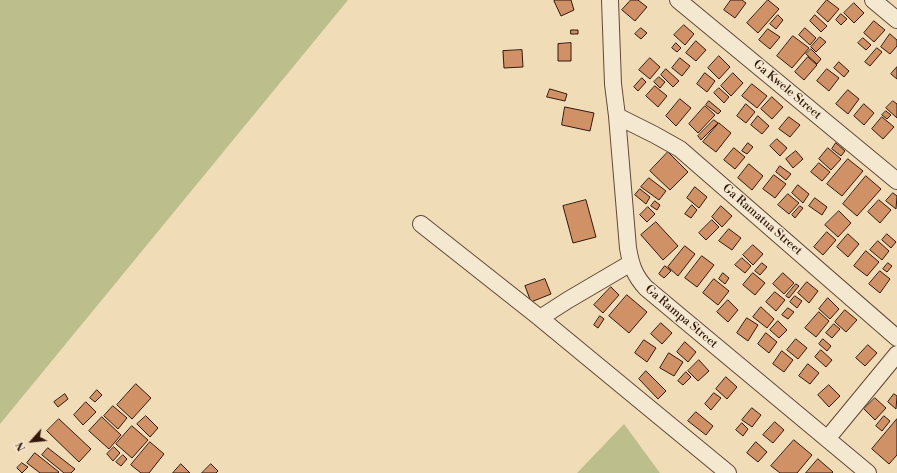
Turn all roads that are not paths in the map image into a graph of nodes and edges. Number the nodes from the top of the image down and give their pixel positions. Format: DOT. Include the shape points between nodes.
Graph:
graph roads {
  1 [pos="610,0"];
  2 [pos="678,0"];
  3 [pos="873,0"];
  4 [pos="897,20"];
  5 [pos="617,116"];
  6 [pos="897,181"];
  7 [pos="421,224"];
  8 [pos="631,263"];
  9 [pos="540,318"];
  10 [pos="897,338"];
  11 [pos="897,354"];
  12 [pos="827,439"];
  13 [pos="728,473"];
  14 [pos="868,473"];
  1 -- 5 [label="street, Ga Rampa Street" via="613,84"];
  2 -- 6 [label="street, Ga Kwele Street"];
  3 -- 4 [label="street"];
  5 -- 8 [label="street, Ga Rampa Street"];
  5 -- 10 [label="street, Ga Ramatua Street" via="680,149"];
  7 -- 9 [label="street"];
  8 -- 9 [label="street"];
  8 -- 12 [label="street, Ga Rampa Street" via="636,276 646,288"];
  9 -- 13 [label="street"];
  11 -- 12 [label="street"];
  12 -- 14 [label="street, Ga Rampa Street"];
}
